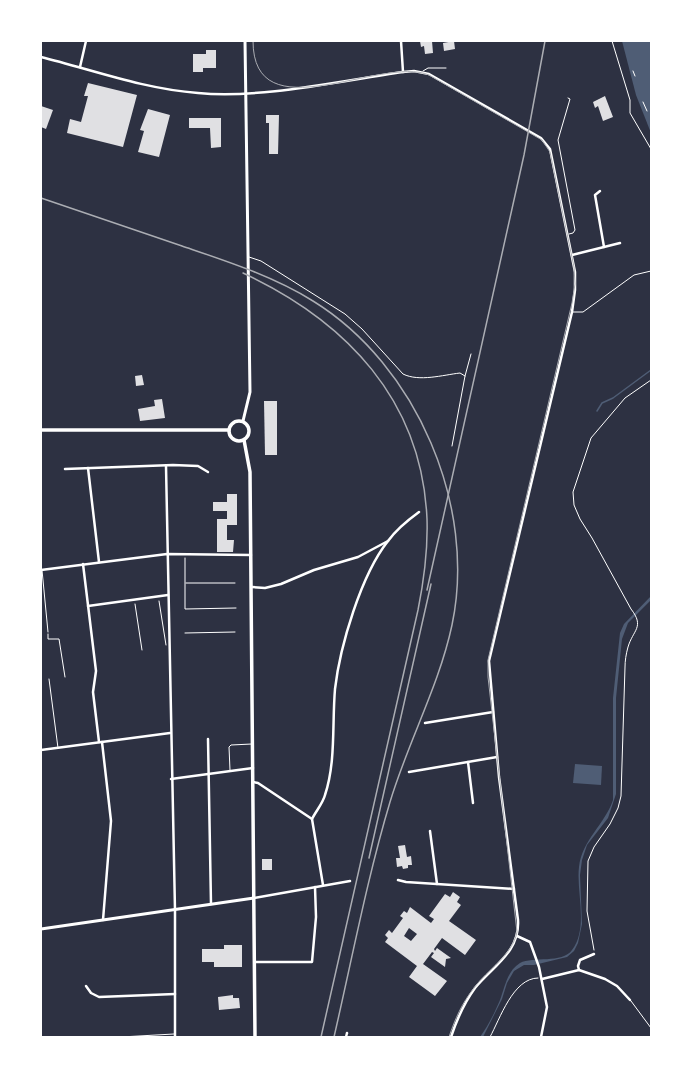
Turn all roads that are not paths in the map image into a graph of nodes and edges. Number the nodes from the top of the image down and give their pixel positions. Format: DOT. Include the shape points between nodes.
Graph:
graph roads {
  1 [pos="86,41"];
  2 [pos="245,41"];
  3 [pos="401,41"];
  4 [pos="612,41"];
  5 [pos="41,57"];
  6 [pos="80,67"];
  7 [pos="446,68"];
  8 [pos="403,72"];
  9 [pos="422,72"];
  10 [pos="246,92"];
  11 [pos="568,98"];
  12 [pos="651,149"];
  13 [pos="600,191"];
  14 [pos="568,234"];
  15 [pos="620,243"];
  16 [pos="604,247"];
  17 [pos="572,255"];
  18 [pos="249,257"];
  19 [pos="651,271"];
  20 [pos="572,312"];
  21 [pos="471,354"];
  22 [pos="465,376"];
  23 [pos="243,421"];
  24 [pos="41,430"];
  25 [pos="229,430"];
  26 [pos="244,440"];
  27 [pos="452,446"];
  28 [pos="166,466"];
  29 [pos="88,468"];
  30 [pos="65,469"];
  31 [pos="208,472"];
  32 [pos="419,512"];
  33 [pos="388,541"];
  34 [pos="167,554"];
  35 [pos="251,555"];
  36 [pos="99,562"];
  37 [pos="83,564"];
  38 [pos="42,570"];
  39 [pos="252,587"];
  40 [pos="168,595"];
  41 [pos="88,606"];
  42 [pos="48,632"];
  43 [pos="49,679"];
  44 [pos="493,712"];
  45 [pos="425,723"];
  46 [pos="170,733"];
  47 [pos="208,739"];
  48 [pos="100,742"];
  49 [pos="253,744"];
  50 [pos="58,748"];
  51 [pos="41,750"];
  52 [pos="497,757"];
  53 [pos="468,762"];
  54 [pos="253,768"];
  55 [pos="230,771"];
  56 [pos="409,772"];
  57 [pos="210,774"];
  58 [pos="171,779"];
  59 [pos="253,782"];
  60 [pos="473,803"];
  61 [pos="312,819"];
  62 [pos="430,832"];
  63 [pos="398,880"];
  64 [pos="350,881"];
  65 [pos="437,884"];
  66 [pos="323,885"];
  67 [pos="315,887"];
  68 [pos="514,889"];
  69 [pos="254,898"];
  70 [pos="211,904"];
  71 [pos="175,910"];
  72 [pos="103,921"];
  73 [pos="41,929"];
  74 [pos="517,936"];
  75 [pos="594,954"];
  76 [pos="255,962"];
  77 [pos="579,970"];
  78 [pos="542,979"];
  79 [pos="86,986"];
  80 [pos="175,994"];
  81 [pos="630,1000"];
  82 [pos="651,1028"];
  83 [pos="346,1033"];
  84 [pos="175,1035"];
  85 [pos="121,1037"];
  86 [pos="255,1037"];
  87 [pos="346,1037"];
  88 [pos="451,1037"];
  89 [pos="541,1037"];
  1 -- 6 [label="street"];
  2 -- 10 [label="street"];
  3 -- 8 [label="street"];
  4 -- 12 [label="lane" via="630,100 630,113"];
  5 -- 6 [label="street"];
  6 -- 10 [label="street" via="181,92"];
  7 -- 9 [label="lane" via="428,68"];
  8 -- 9 [label="street"];
  8 -- 10 [label="street" via="280,90"];
  9 -- 14 [label="street" via="526,129 547,144 551,151"];
  10 -- 18 [label="street"];
  11 -- 14 [label="lane" via="570,99 558,140 575,230 574,233"];
  13 -- 16 [label="street" via="595,195"];
  14 -- 17 [label="street"];
  15 -- 16 [label="street"];
  16 -- 17 [label="street"];
  17 -- 20 [label="street" via="576,277"];
  18 -- 22 [label="lane" via="261,261 345,314 362,328 403,374 418,378 460,373"];
  18 -- 23 [label="street" via="250,392"];
  19 -- 20 [label="lane" via="634,275 583,312"];
  20 -- 44 [label="street" via="491,647 489,669"];
  21 -- 22 [label="lane"];
  22 -- 27 [label="lane"];
  23 -- 25 [label="main road" via="235,421"];
  23 -- 26 [label="main road" via="250,431"];
  24 -- 25 [label="main road"];
  25 -- 26 [label="main road" via="232,439"];
  26 -- 35 [label="main road" via="250,472"];
  28 -- 29 [label="street"];
  28 -- 31 [label="street" via="198,466"];
  28 -- 34 [label="street"];
  29 -- 30 [label="street"];
  29 -- 36 [label="street"];
  32 -- 33 [label="street"];
  33 -- 39 [label="street" via="358,557 314,570 281,584 265,588"];
  33 -- 61 [label="street" via="366,578 352,615 335,688 330,774 325,796"];
  34 -- 35 [label="street"];
  34 -- 36 [label="street"];
  34 -- 40 [label="street"];
  35 -- 39 [label="main road"];
  36 -- 37 [label="street"];
  37 -- 38 [label="street"];
  37 -- 41 [label="street"];
  38 -- 42 [label="lane"];
  39 -- 49 [label="main road"];
  40 -- 41 [label="street"];
  40 -- 46 [label="street"];
  41 -- 48 [label="street" via="96,671 93,692"];
  43 -- 50 [label="lane"];
  44 -- 45 [label="street"];
  44 -- 52 [label="street"];
  46 -- 48 [label="street"];
  46 -- 58 [label="street"];
  47 -- 57 [label="street"];
  48 -- 50 [label="street"];
  48 -- 72 [label="street" via="111,821"];
  49 -- 54 [label="main road"];
  49 -- 55 [label="lane" via="229,747"];
  50 -- 51 [label="street"];
  52 -- 53 [label="street"];
  52 -- 68 [label="street"];
  53 -- 56 [label="street"];
  53 -- 60 [label="street"];
  54 -- 55 [label="street"];
  54 -- 59 [label="main road"];
  55 -- 57 [label="street"];
  57 -- 58 [label="street"];
  57 -- 70 [label="street"];
  58 -- 71 [label="street"];
  59 -- 61 [label="street"];
  59 -- 69 [label="main road"];
  61 -- 66 [label="street"];
  62 -- 65 [label="street"];
  63 -- 65 [label="street"];
  64 -- 66 [label="street"];
  65 -- 68 [label="street"];
  66 -- 67 [label="street"];
  67 -- 69 [label="street"];
  67 -- 76 [label="street" via="316,918 312,962"];
  68 -- 74 [label="street"];
  69 -- 70 [label="street"];
  69 -- 76 [label="main road"];
  70 -- 71 [label="street"];
  71 -- 72 [label="street"];
  71 -- 80 [label="street"];
  72 -- 73 [label="street"];
  74 -- 78 [label="street" via="530,942 537,957"];
  74 -- 88 [label="street" via="511,950 478,984 464,1004"];
  75 -- 77 [label="street" via="580,960"];
  76 -- 86 [label="main road"];
  77 -- 78 [label="street"];
  77 -- 81 [label="street" via="617,986"];
  78 -- 89 [label="street" via="547,1007"];
  79 -- 80 [label="street" via="91,993 99,997"];
  80 -- 84 [label="street"];
  81 -- 82 [label="lane"];
  83 -- 87 [label="street"];
  84 -- 85 [label="lane"];
}
